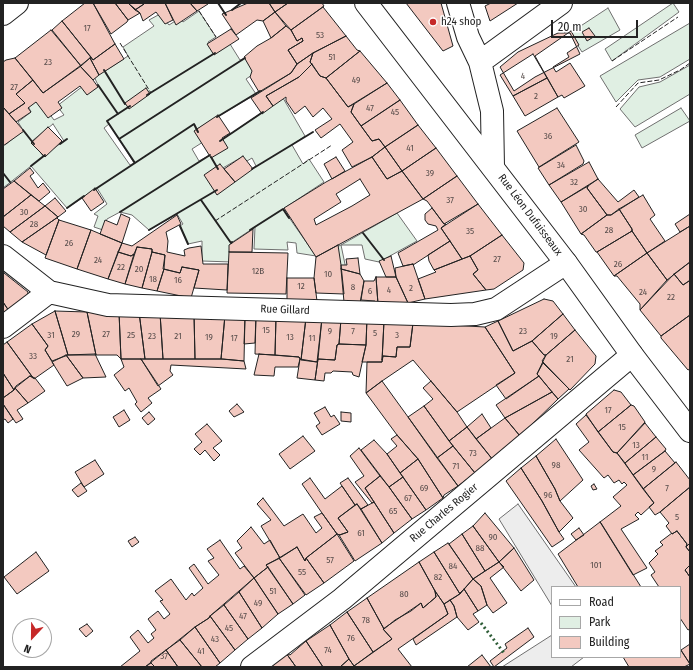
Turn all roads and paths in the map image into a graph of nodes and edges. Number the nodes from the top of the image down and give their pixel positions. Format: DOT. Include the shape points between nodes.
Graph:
graph roads {
  1 [pos="17,3"];
  2 [pos="366,3"];
  3 [pos="458,3"];
  4 [pos="560,3"];
  5 [pos="3,14"];
  6 [pos="480,62"];
  7 [pos="493,167"];
  8 [pos="3,256"];
  9 [pos="566,263"];
  10 [pos="49,292"];
  11 [pos="3,327"];
  12 [pos="632,355"];
  13 [pos="690,431"];
  14 [pos="252,667"];
  1 -- 5 [label="street"];
  2 -- 7 [label="street, Rue Léon Dufuisseaux"];
  3 -- 6 [label="street" via="468,37"];
  4 -- 6 [label="street"];
  6 -- 7 [label="street" via="492,112"];
  7 -- 9 [label="street, Rue Léon Dufuisseaux"];
  8 -- 10 [label="street, Rue Gillard"];
  9 -- 10 [label="street, Rue Gillard" via="496,309 475,314 108,305"];
  9 -- 12 [label="street, Rue Léon Dufuisseaux"];
  10 -- 11 [label="street"];
  12 -- 13 [label="street, Rue Léon Dufuisseaux"];
  12 -- 14 [label="street, Rue Charles Rogier" via="342,599"];
}
